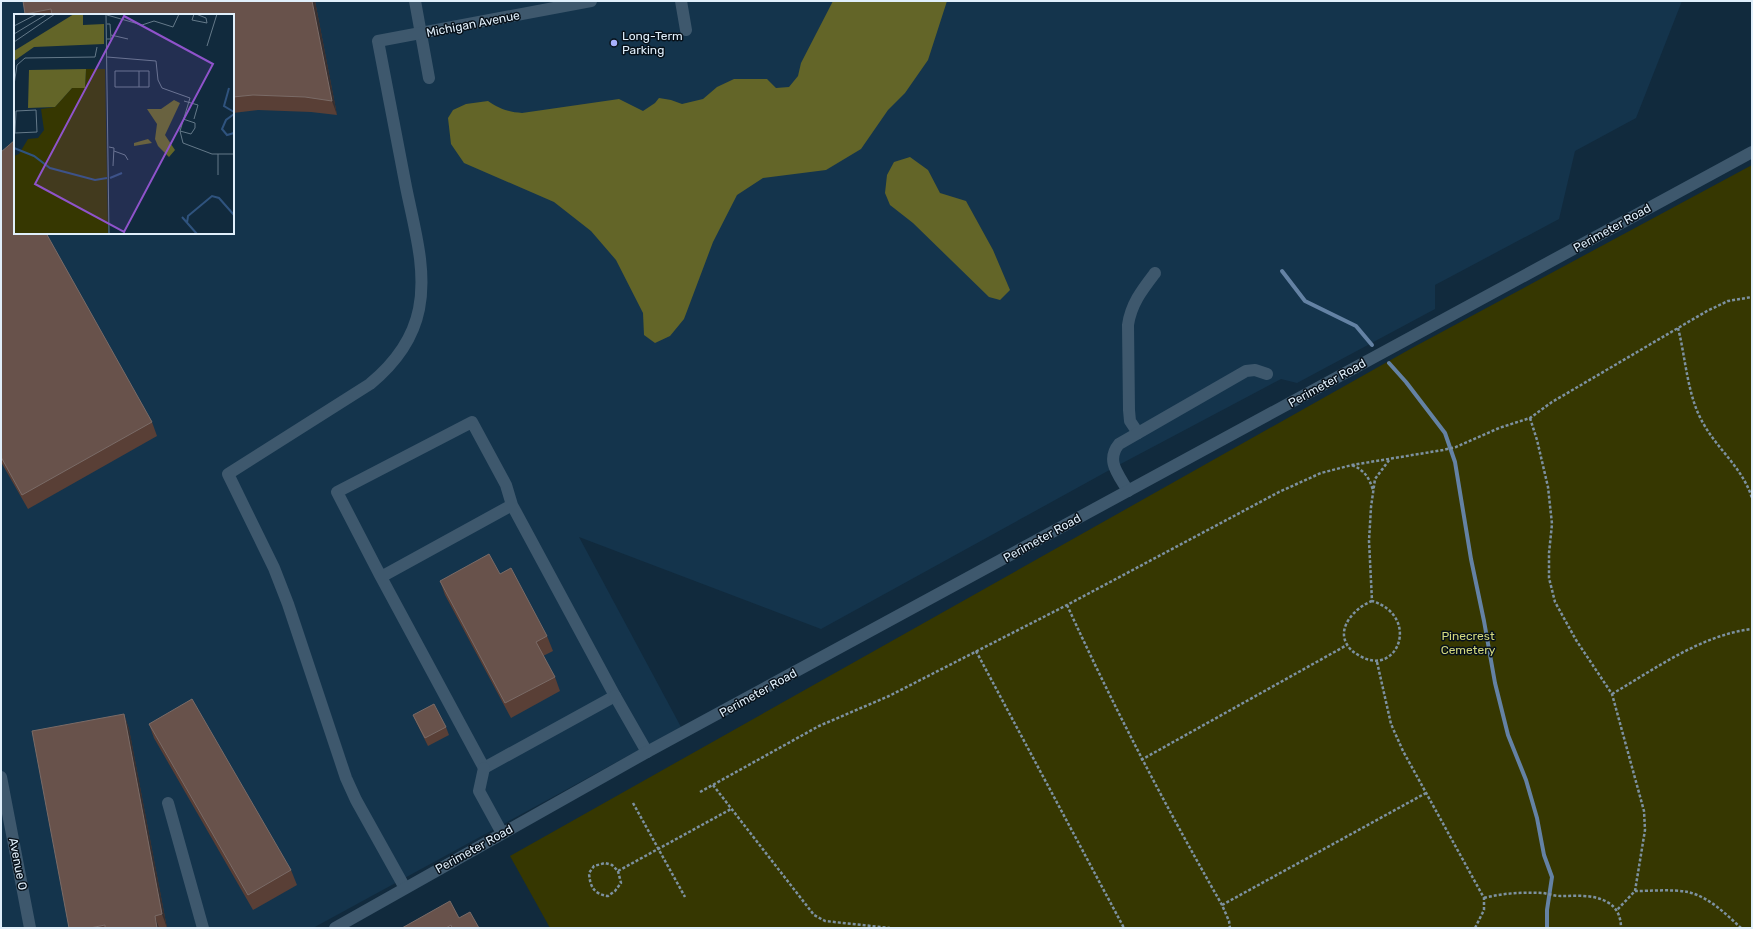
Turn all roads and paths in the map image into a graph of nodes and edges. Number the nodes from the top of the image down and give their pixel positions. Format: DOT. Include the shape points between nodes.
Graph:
graph roads {
  1 [pos="415,1"];
  2 [pos="681,1"];
  3 [pos="583,2"];
  4 [pos="686,30"];
  5 [pos="421,34"];
  6 [pos="429,78"];
  7 [pos="1752,152"];
  8 [pos="1155,273"];
  9 [pos="1752,298"];
  10 [pos="1678,328"];
  11 [pos="1267,374"];
  12 [pos="1530,418"];
  13 [pos="1138,433"];
  14 [pos="1391,458"];
  15 [pos="1352,465"];
  16 [pos="1373,490"];
  17 [pos="1128,492"];
  18 [pos="1752,498"];
  19 [pos="512,505"];
  20 [pos="381,577"];
  21 [pos="1372,601"];
  22 [pos="1067,605"];
  23 [pos="1752,629"];
  24 [pos="1347,645"];
  25 [pos="976,652"];
  26 [pos="1377,662"];
  27 [pos="1612,694"];
  28 [pos="616,696"];
  29 [pos="648,752"];
  30 [pos="1142,760"];
  31 [pos="484,768"];
  32 [pos="1,777"];
  33 [pos="713,785"];
  34 [pos="700,792"];
  35 [pos="1426,793"];
  36 [pos="168,803"];
  37 [pos="633,803"];
  38 [pos="731,809"];
  39 [pos="502,833"];
  40 [pos="658,849"];
  41 [pos="618,871"];
  42 [pos="405,888"];
  43 [pos="1635,891"];
  44 [pos="684,897"];
  45 [pos="1484,898"];
  46 [pos="1222,905"];
  47 [pos="1617,910"];
  48 [pos="30,928"];
  49 [pos="203,928"];
  50 [pos="335,928"];
  51 [pos="890,928"];
  52 [pos="1124,928"];
  53 [pos="1230,928"];
  54 [pos="1475,928"];
  55 [pos="1621,928"];
  56 [pos="1741,928"];
  1 -- 5 [label="street"];
  2 -- 4 [label="street"];
  3 -- 5 [label="street, Michigan Avenue"];
  5 -- 6 [label="street"];
  5 -- 42 [label="street, Michigan Avenue" via="378,41 416,234 422,277 419,310 401,351 387,370 370,384 228,474 274,568 288,604 346,778"];
  7 -- 17 [label="street, Perimeter Road"];
  8 -- 13 [label="street" via="1137,296 1128,325 1130,421"];
  9 -- 10 [label="path" via="1728,301"];
  10 -- 12 [label="path" via="1552,402"];
  10 -- 18 [label="path" via="1692,395 1703,423 1734,462"];
  11 -- 13 [label="street" via="1246,370"];
  12 -- 14 [label="path" via="1499,428 1456,447"];
  12 -- 27 [label="path" via="1548,487 1552,524 1549,578 1555,602 1576,640"];
  13 -- 17 [label="street" via="1118,444 1113,451 1112,460"];
  14 -- 15 [label="path"];
  14 -- 16 [label="path" via="1376,479"];
  15 -- 16 [label="path" via="1361,469 1370,480"];
  15 -- 22 [label="path" via="1321,474 1279,492"];
  16 -- 21 [label="path" via="1369,541"];
  17 -- 29 [label="street, Perimeter Road"];
  19 -- 20 [label="street"];
  19 -- 20 [label="street" via="506,485 472,422 337,492"];
  19 -- 28 [label="street"];
  20 -- 31 [label="street"];
  21 -- 24 [label="path" via="1362,604 1348,620 1345,634"];
  21 -- 26 [label="path" via="1390,610 1398,619 1400,632 1394,652"];
  22 -- 25 [label="path"];
  22 -- 30 [label="path" via="1095,668"];
  23 -- 27 [label="path" via="1722,636 1683,653"];
  24 -- 26 [label="path" via="1366,660"];
  24 -- 30 [label="path"];
  25 -- 33 [label="path" via="889,696 819,726"];
  25 -- 52 [label="path"];
  26 -- 35 [label="path" via="1391,724"];
  27 -- 43 [label="path" via="1644,811 1646,830"];
  28 -- 29 [label="street"];
  28 -- 31 [label="street"];
  29 -- 39 [label="street, Perimeter Road"];
  30 -- 46 [label="path"];
  31 -- 39 [label="street" via="479,791"];
  32 -- 48 [label="street, Avenue O"];
  33 -- 34 [label="path"];
  33 -- 38 [label="path"];
  35 -- 45 [label="path"];
  35 -- 46 [label="path"];
  36 -- 49 [label="street"];
  37 -- 40 [label="path"];
  38 -- 40 [label="path"];
  38 -- 51 [label="path" via="814,915 826,921"];
  39 -- 42 [label="street, Perimeter Road"];
  40 -- 41 [label="path"];
  40 -- 44 [label="path"];
  41 -- 41 [label="path" via="605,863 594,866 589,873 594,891 608,896 615,891 621,883"];
  42 -- 50 [label="street, Perimeter Road"];
  43 -- 47 [label="path"];
  43 -- 56 [label="path" via="1687,892 1699,896 1724,912"];
  45 -- 47 [label="path" via="1517,893 1576,895 1607,902"];
  45 -- 54 [label="path" via="1484,910"];
  46 -- 53 [label="path"];
  47 -- 55 [label="path"];
}
